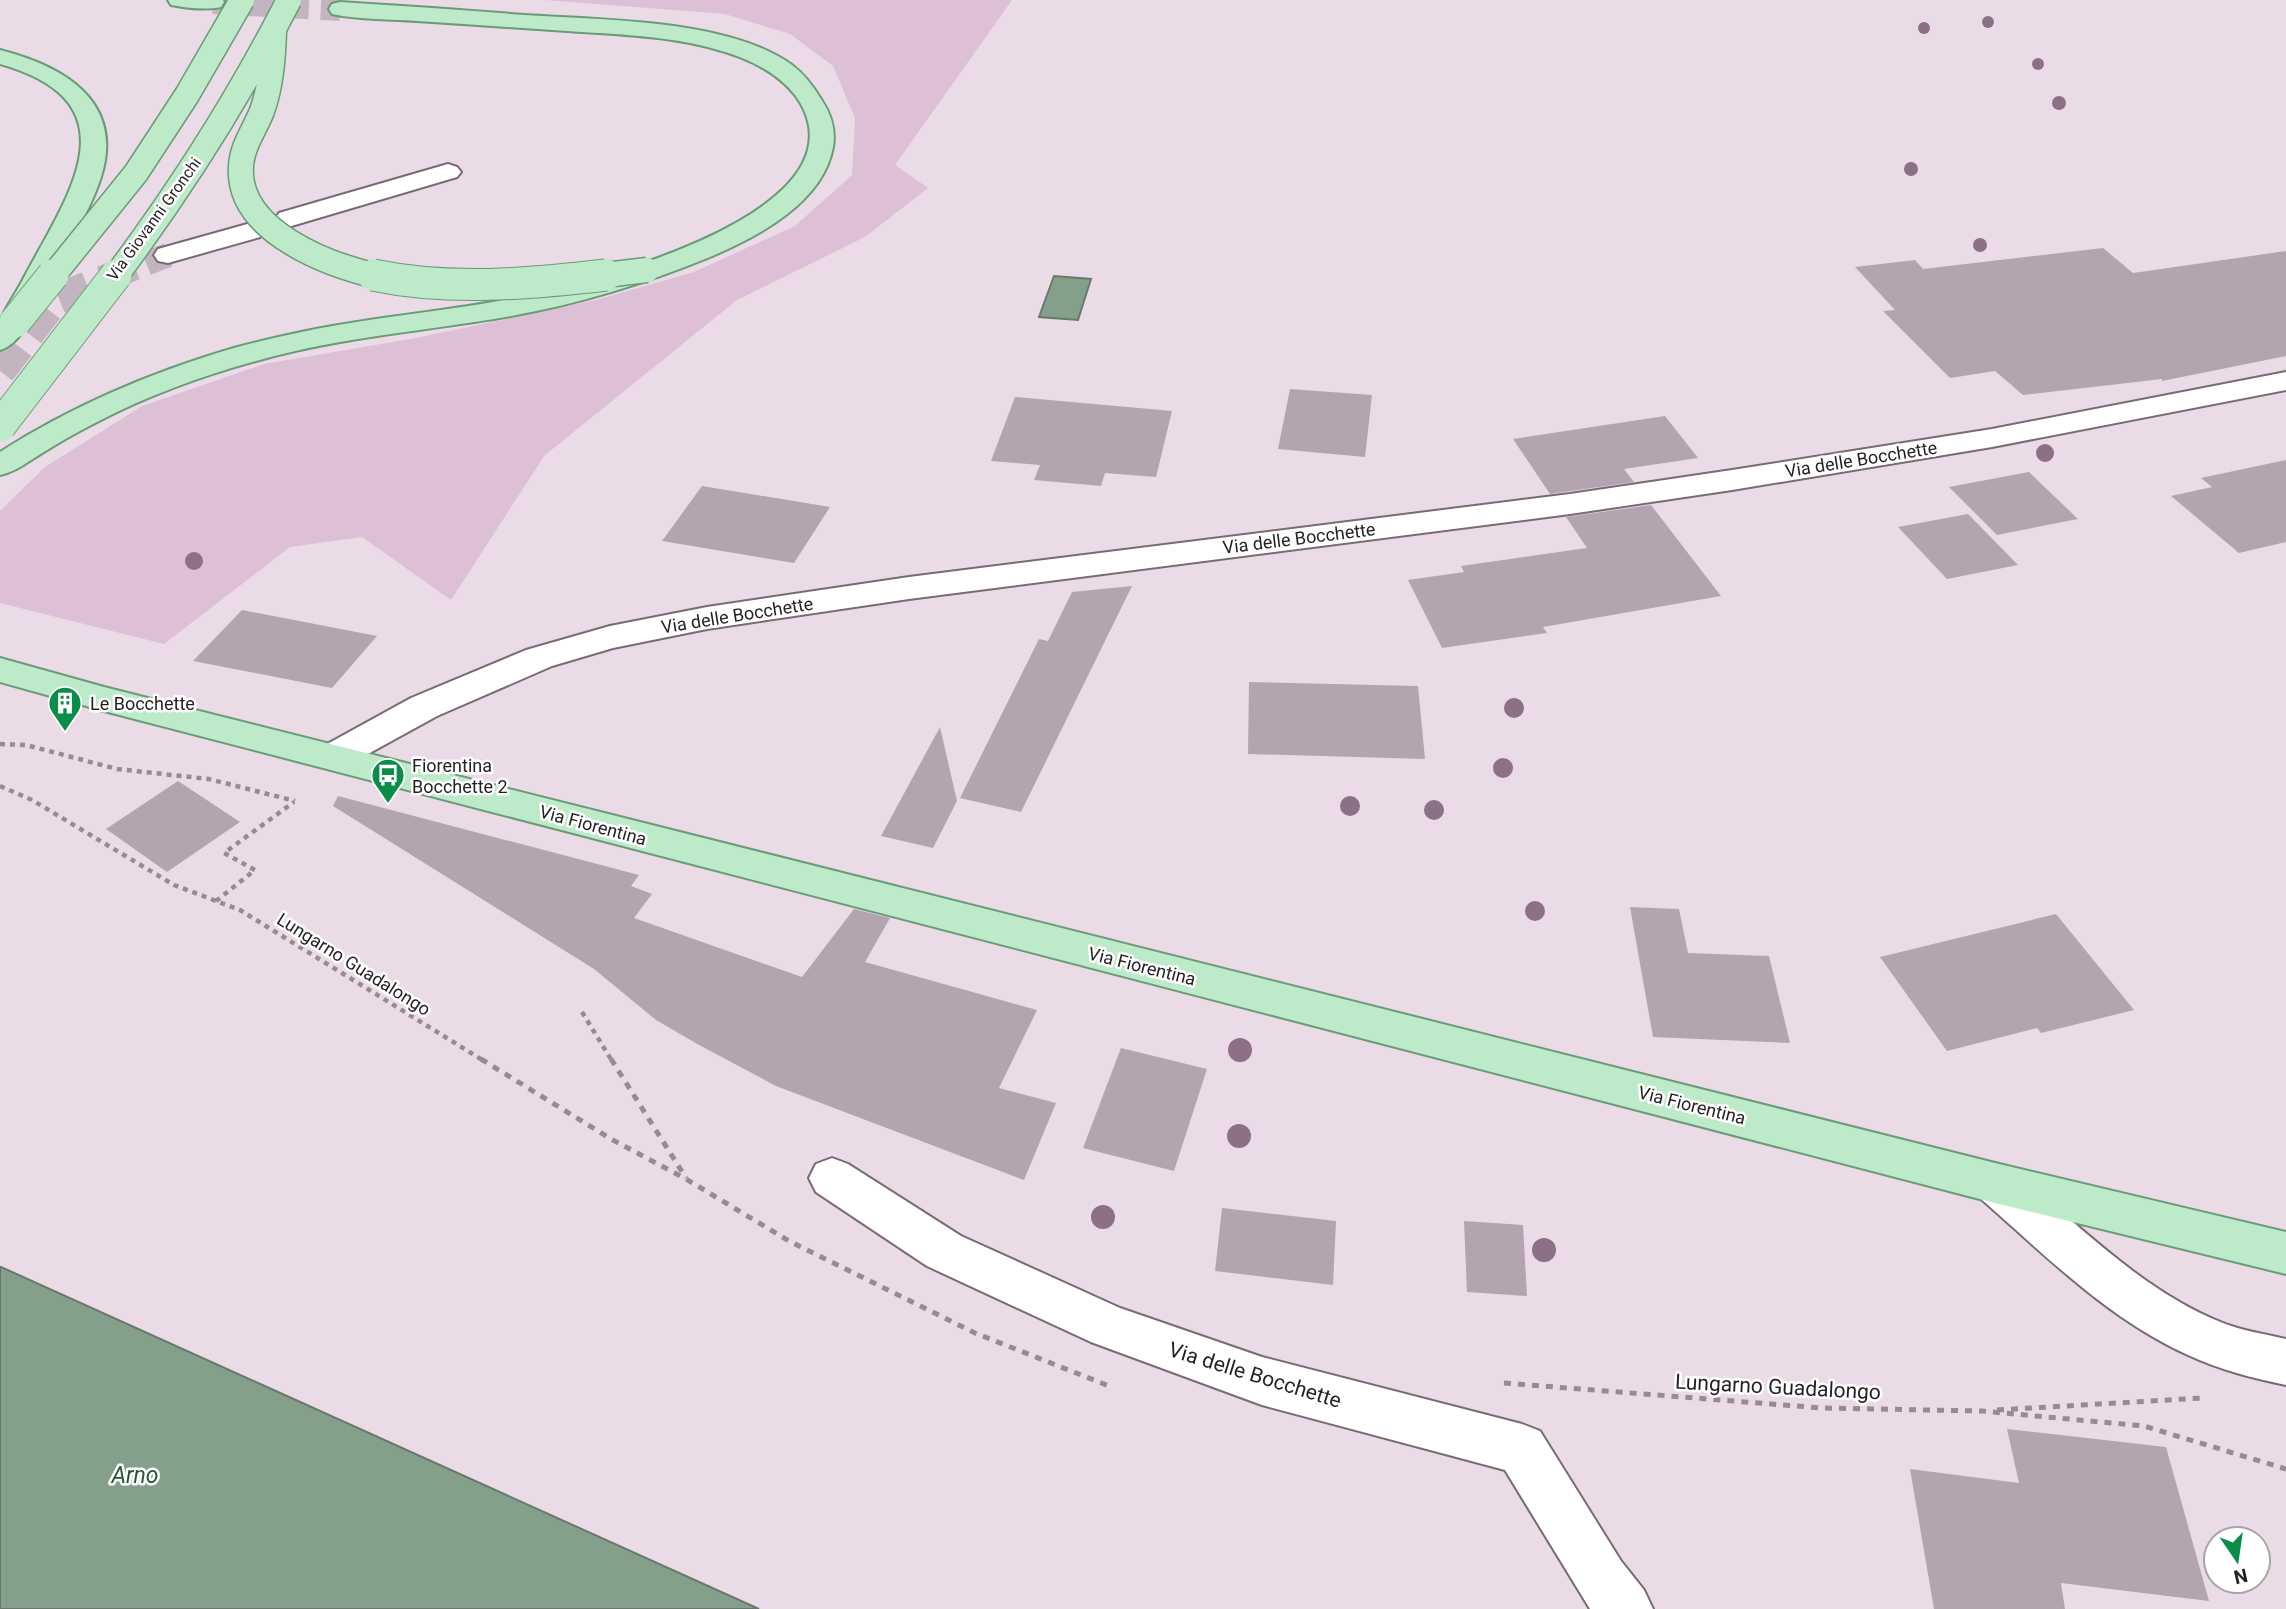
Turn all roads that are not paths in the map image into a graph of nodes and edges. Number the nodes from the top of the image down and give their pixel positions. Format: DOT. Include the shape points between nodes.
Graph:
graph roads {
  1 [pos="179,0"];
  2 [pos="242,0"];
  3 [pos="289,0"];
  4 [pos="212,2"];
  5 [pos="340,9"];
  6 [pos="274,32"];
  7 [pos="0,57"];
  8 [pos="448,172"];
  9 [pos="288,219"];
  10 [pos="251,231"];
  11 [pos="168,255"];
  12 [pos="647,270"];
  13 [pos="7,331"];
  14 [pos="2286,381"];
  15 [pos="0,426"];
  16 [pos="0,466"];
  17 [pos="0,670"];
  18 [pos="333,757"];
  19 [pos="832,1178"];
  20 [pos="1995,1183"];
  21 [pos="2286,1253"];
  22 [pos="2286,1362"];
  23 [pos="1625,1609"];
  1 -- 4 [label="main road"];
  2 -- 13 [label="main road, bridge" via="136,173"];
  3 -- 6 [label="main road, Via Giovanni Gronchi, bridge"];
  5 -- 12 [label="main road" via="684,36 755,57 790,76 822,125 821,149 810,176 786,201 741,232"];
  6 -- 12 [label="main road, bridge" via="269,86 241,174 258,213 287,242 342,267 461,286 530,284"];
  6 -- 15 [label="main road, Via Giovanni Gronchi, bridge" via="156,221"];
  7 -- 13 [label="main road, bridge" via="64,86 85,105 93,126 90,175"];
  8 -- 9 [label="street"];
  10 -- 11 [label="street"];
  12 -- 16 [label="main road, bridge" via="512,307 246,354 129,396 55,431"];
  14 -- 18 [label="street, Via delle Bocchette" via="1992,438 1719,482 707,618 540,658 424,707"];
  17 -- 18 [label="main road, Via Fiorentina"];
  18 -- 20 [label="main road, Via Fiorentina"];
  19 -- 23 [label="street, Via delle Bocchette" via="944,1251 1108,1326 1262,1381 1522,1449 1602,1580"];
  20 -- 21 [label="main road, Via Fiorentina"];
  20 -- 22 [label="street" via="2161,1317 2205,1339"];
}
